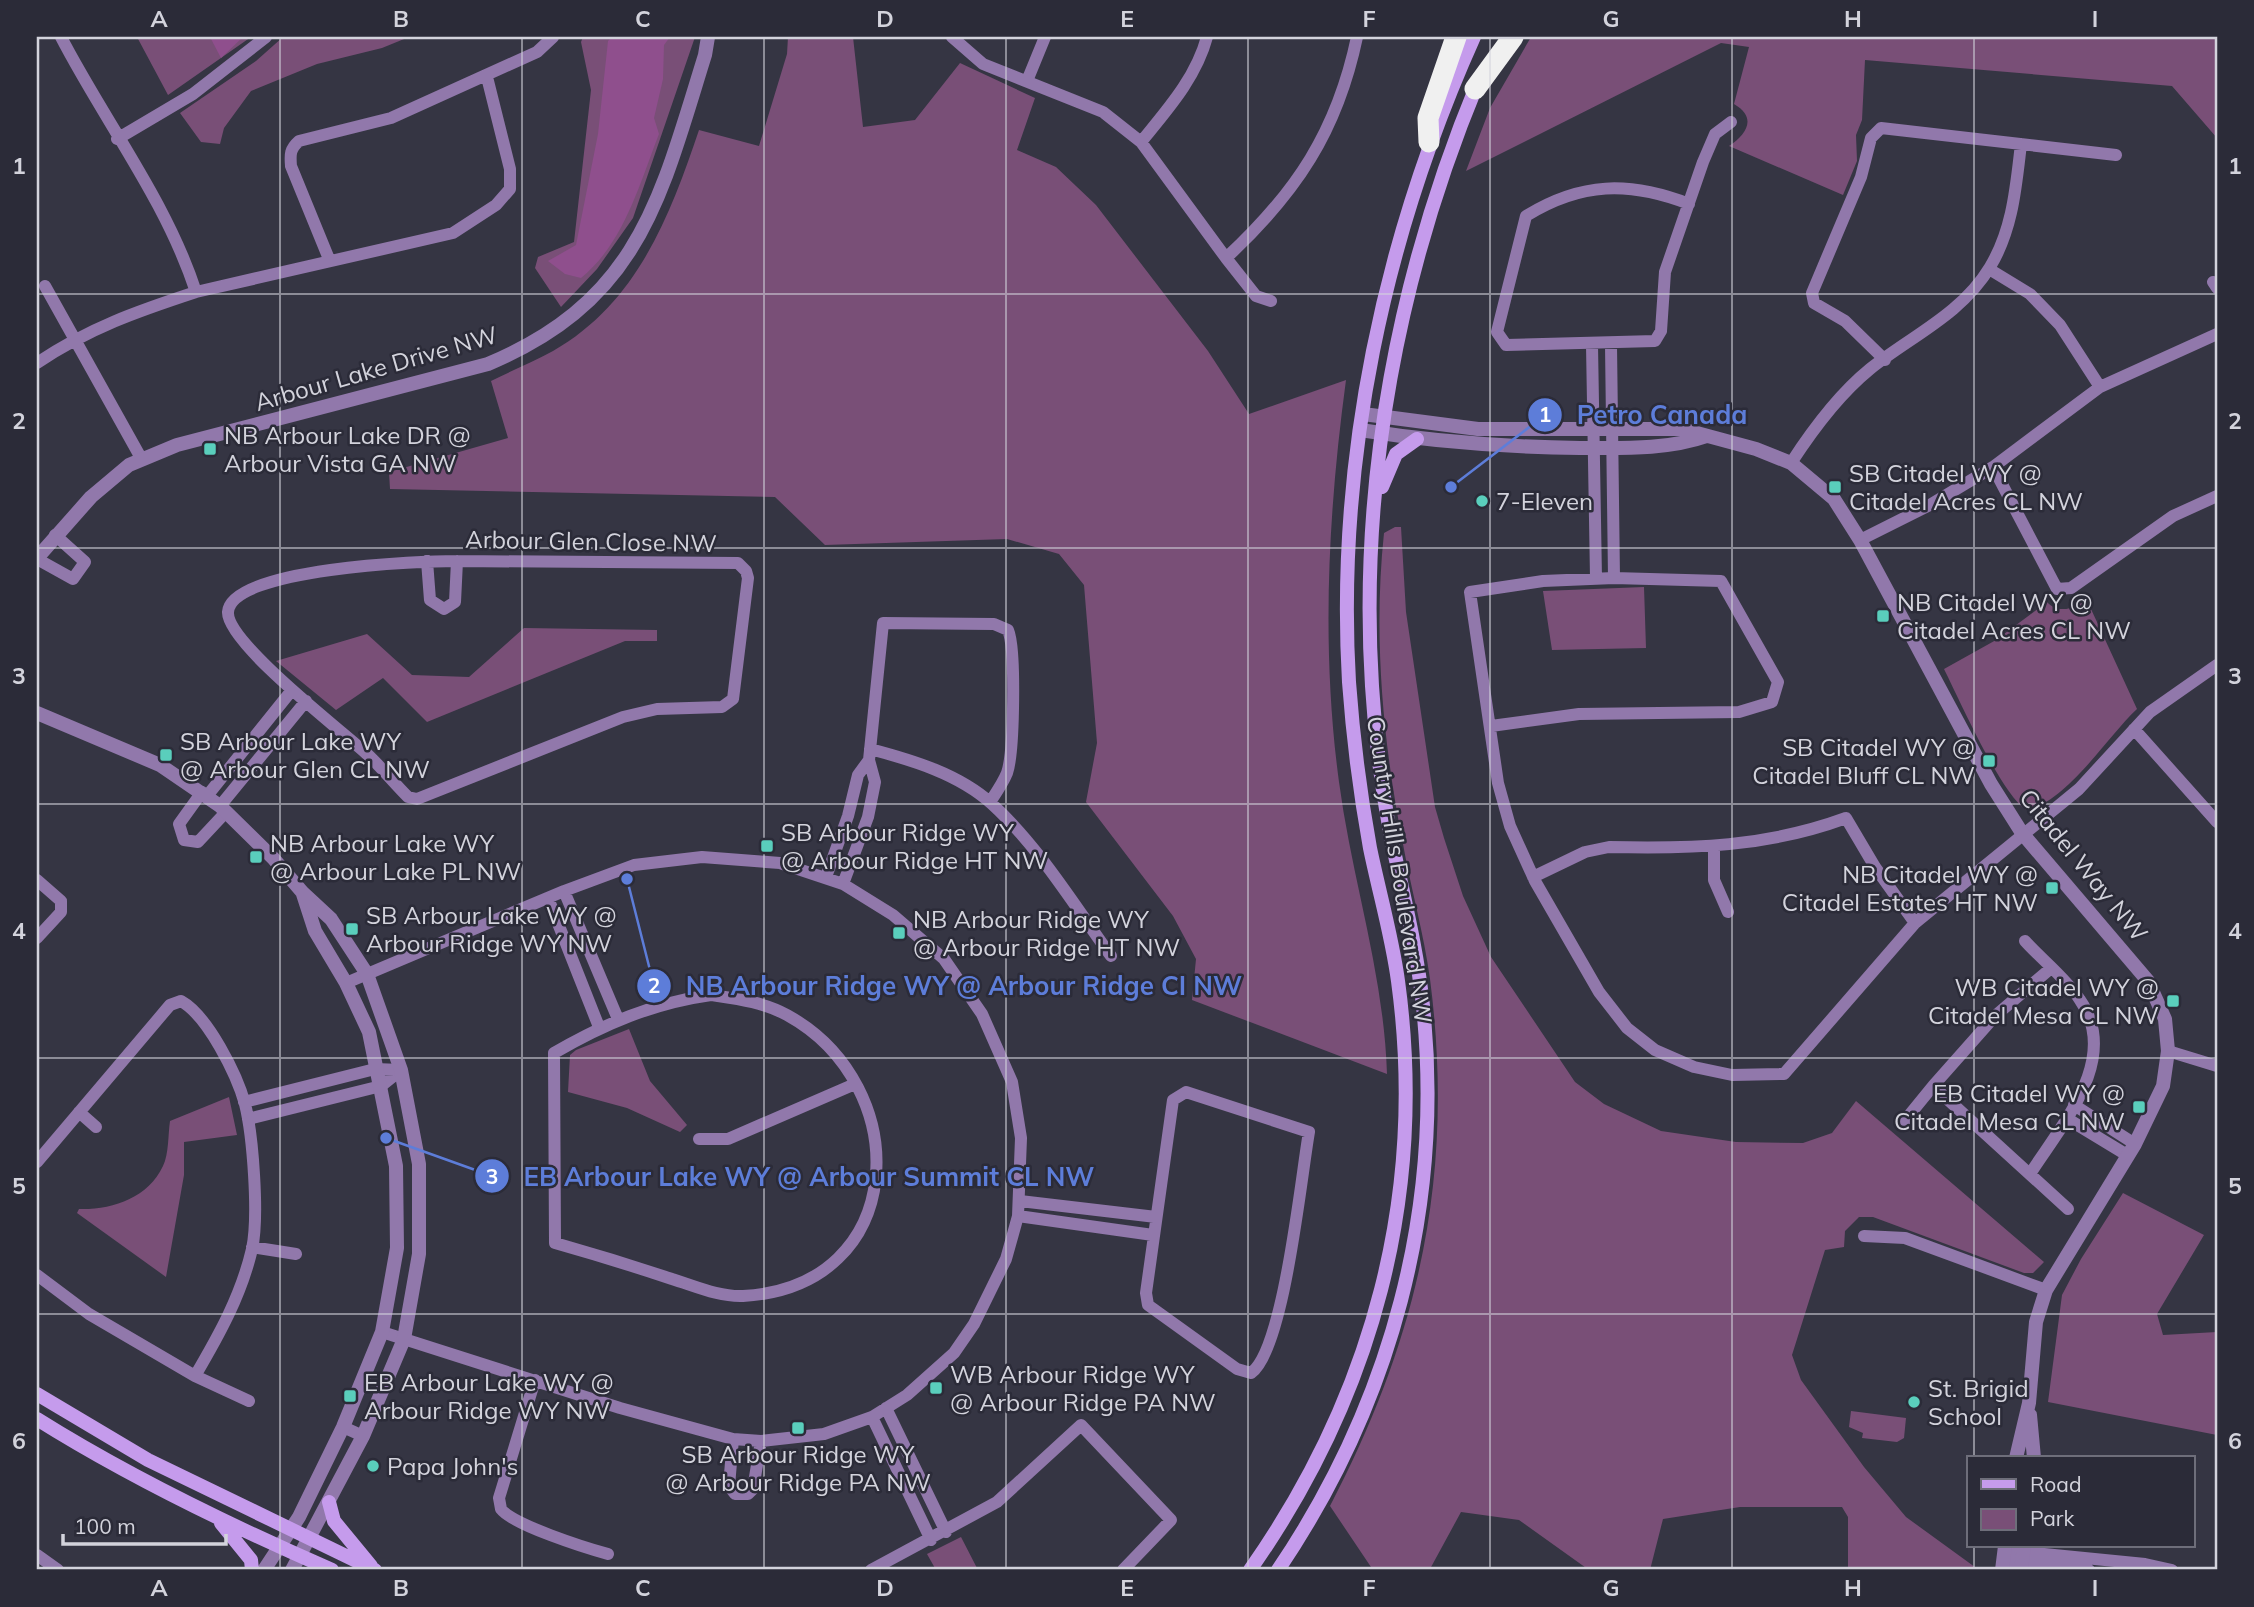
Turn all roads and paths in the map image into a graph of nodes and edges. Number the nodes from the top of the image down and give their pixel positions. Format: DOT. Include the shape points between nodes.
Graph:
graph roads {
  1 [pos="61,37"];
  2 [pos="266,37"];
  3 [pos="553,37"];
  4 [pos="708,37"];
  5 [pos="952,37"];
  6 [pos="1045,37"];
  7 [pos="1207,37"];
  8 [pos="1357,37"];
  9 [pos="1456,37"];
  10 [pos="1474,37"];
  11 [pos="1499,37"];
  12 [pos="1513,37"];
  13 [pos="486,77"];
  14 [pos="1027,81"];
  15 [pos="1475,89"];
  16 [pos="1731,122"];
  17 [pos="117,139"];
  18 [pos="1141,142"];
  19 [pos="1429,142"];
  20 [pos="2021,144"];
  21 [pos="2116,155"];
  22 [pos="1689,204"];
  23 [pos="1226,258"];
  24 [pos="329,259"];
  25 [pos="1989,269"];
  26 [pos="45,286"];
  27 [pos="196,292"];
  28 [pos="1271,302"];
  29 [pos="2217,334"];
  30 [pos="76,337"];
  31 [pos="1592,345"];
  32 [pos="1611,345"];
  33 [pos="1885,360"];
  34 [pos="37,362"];
  35 [pos="2100,387"];
  36 [pos="1363,414"];
  37 [pos="1385,416"];
  38 [pos="1594,427"];
  39 [pos="1613,427"];
  40 [pos="1360,430"];
  41 [pos="1382,434"];
  42 [pos="1707,436"];
  43 [pos="1417,439"];
  44 [pos="1613,447"];
  45 [pos="1594,448"];
  46 [pos="141,458"];
  47 [pos="1791,463"];
  48 [pos="1993,467"];
  49 [pos="2217,496"];
  50 [pos="1374,512"];
  51 [pos="55,536"];
  52 [pos="1860,540"];
  53 [pos="37,559"];
  54 [pos="427,561"];
  55 [pos="457,561"];
  56 [pos="1614,578"];
  57 [pos="1596,579"];
  58 [pos="2217,665"];
  59 [pos="292,690"];
  60 [pos="306,701"];
  61 [pos="37,713"];
  62 [pos="1491,726"];
  63 [pos="2134,729"];
  64 [pos="870,755"];
  65 [pos="204,794"];
  66 [pos="990,802"];
  67 [pos="223,809"];
  68 [pos="2217,821"];
  69 [pos="2022,833"];
  70 [pos="1714,847"];
  71 [pos="826,877"];
  72 [pos="1533,877"];
  73 [pos="37,880"];
  74 [pos="843,884"];
  75 [pos="564,891"];
  76 [pos="303,893"];
  77 [pos="548,898"];
  78 [pos="1728,912"];
  79 [pos="1915,923"];
  80 [pos="37,938"];
  81 [pos="2025,941"];
  82 [pos="1111,956"];
  83 [pos="2050,969"];
  84 [pos="366,974"];
  85 [pos="346,983"];
  86 [pos="618,1019"];
  87 [pos="599,1027"];
  88 [pos="2168,1051"];
  89 [pos="2217,1066"];
  90 [pos="375,1069"];
  91 [pos="401,1070"];
  92 [pos="855,1084"];
  93 [pos="381,1086"];
  94 [pos="1933,1086"];
  95 [pos="244,1101"];
  96 [pos="2074,1105"];
  97 [pos="79,1112"];
  98 [pos="2066,1118"];
  99 [pos="248,1119"];
  100 [pos="1902,1124"];
  101 [pos="96,1127"];
  102 [pos="699,1139"];
  103 [pos="2131,1149"];
  104 [pos="37,1162"];
  105 [pos="2030,1174"];
  106 [pos="1020,1201"];
  107 [pos="2068,1209"];
  108 [pos="1018,1216"];
  109 [pos="1156,1217"];
  110 [pos="1153,1235"];
  111 [pos="1864,1236"];
  112 [pos="252,1247"];
  113 [pos="296,1254"];
  114 [pos="37,1275"];
  115 [pos="2046,1290"];
  116 [pos="383,1332"];
  117 [pos="404,1339"];
  118 [pos="195,1376"];
  119 [pos="535,1380"];
  120 [pos="37,1394"];
  121 [pos="249,1401"];
  122 [pos="2029,1403"];
  123 [pos="887,1408"];
  124 [pos="872,1417"];
  125 [pos="37,1419"];
  126 [pos="343,1427"];
  127 [pos="363,1436"];
  128 [pos="733,1439"];
  129 [pos="761,1441"];
  130 [pos="2016,1456"];
  131 [pos="2034,1456"];
  132 [pos="329,1502"];
  133 [pos="218,1519"];
  134 [pos="290,1531"];
  135 [pos="946,1532"];
  136 [pos="309,1540"];
  137 [pos="931,1540"];
  138 [pos="281,1547"];
  139 [pos="608,1553"];
  140 [pos="37,1555"];
  141 [pos="301,1557"];
  142 [pos="2004,1557"];
  143 [pos="2022,1558"];
  144 [pos="58,1570"];
  145 [pos="252,1570"];
  146 [pos="264,1570"];
  147 [pos="292,1570"];
  148 [pos="332,1570"];
  149 [pos="375,1570"];
  150 [pos="871,1570"];
  151 [pos="1123,1570"];
  152 [pos="1250,1570"];
  153 [pos="1278,1570"];
  154 [pos="2089,1570"];
  155 [pos="2172,1570"];
  1 -- 17 [label="street"];
  2 -- 17 [label="street" via="193,94"];
  3 -- 13 [label="street" via="537,52"];
  4 -- 46 [label="street, Arbour Lake Drive NW" via="668,172 636,245 603,287 553,330 488,364"];
  5 -- 14 [label="street" via="983,64"];
  6 -- 14 [label="street"];
  7 -- 18 [label="street" via="1179,93"];
  8 -- 23 [label="street" via="1335,112 1304,174"];
  9 -- 19 [label="highway" via="1428,118"];
  10 -- 19 [label="main road, Country Hills Boulevard NW"];
  11 -- 15 [label="main road, Country Hills Boulevard NW"];
  12 -- 15 [label="highway"];
  13 -- 24 [label="street" via="510,169 510,189 496,205 453,233"];
  13 -- 24 [label="street" via="391,118 299,141 293,147 291,166"];
  14 -- 18 [label="street" via="1102,112"];
  15 -- 37 [label="main road, Country Hills Boulevard NW" via="1425,226 1399,331"];
  16 -- 22 [label="street" via="1715,134"];
  17 -- 27 [label="street" via="170,223"];
  18 -- 23 [label="street"];
  19 -- 36 [label="main road, Country Hills Boulevard NW" via="1403,223"];
  20 -- 21 [label="street"];
  20 -- 25 [label="street" via="2013,208"];
  20 -- 33 [label="street" via="1881,128 1871,138 1861,177 1812,293 1814,303 1845,321"];
  22 -- 31 [label="street" via="1658,192 1617,187 1583,191 1526,216 1497,332 1506,345"];
  22 -- 32 [label="street" via="1665,272 1661,331 1647,344"];
  23 -- 28 [label="street" via="1256,296"];
  24 -- 27 [label="street"];
  25 -- 33 [label="street" via="1949,314"];
  25 -- 35 [label="street" via="2030,294 2060,325"];
  26 -- 30 [label="street"];
  27 -- 30 [label="street"];
  29 -- 35 [label="street"];
  30 -- 34 [label="street"];
  30 -- 46 [label="street"];
  31 -- 32 [label="street"];
  31 -- 38 [label="street"];
  32 -- 39 [label="street"];
  33 -- 47 [label="street" via="1836,402"];
  35 -- 48 [label="street"];
  36 -- 37 [label="street, Citadel Way NW"];
  36 -- 40 [label="main road, Country Hills Boulevard NW"];
  37 -- 38 [label="street, Citadel Way NW" via="1478,429"];
  37 -- 41 [label="main road, Country Hills Boulevard NW"];
  38 -- 39 [label="street, Citadel Way NW"];
  38 -- 45 [label="street"];
  39 -- 42 [label="street, Citadel Way NW" via="1682,429"];
  39 -- 44 [label="street"];
  40 -- 41 [label="street"];
  40 -- 152 [label="main road, Country Hills Boulevard NW" via="1348,569 1349,680 1364,815 1401,1005 1406,1070 1404,1153 1391,1249 1359,1366 1316,1466"];
  41 -- 43 [label="street"];
  41 -- 50 [label="main road, Country Hills Boulevard NW"];
  42 -- 44 [label="street" via="1680,445"];
  42 -- 47 [label="street, Citadel Way NW"];
  43 -- 45 [label="street" via="1477,446"];
  43 -- 50 [label="main road" via="1396,454"];
  44 -- 45 [label="street"];
  44 -- 56 [label="street"];
  45 -- 57 [label="street"];
  46 -- 51 [label="street, Arbour Lake Drive NW" via="91,497"];
  47 -- 52 [label="street, Citadel Way NW" via="1834,499"];
  48 -- 49 [label="street" via="2057,589 2071,588 2173,516"];
  48 -- 52 [label="street"];
  50 -- 153 [label="main road, Country Hills Boulevard NW" via="1371,685 1381,780 1423,1005 1427,1068 1423,1182 1406,1288 1376,1385 1329,1488"];
  51 -- 53 [label="street, Arbour Lake Drive NW"];
  51 -- 53 [label="street" via="85,562 73,579"];
  52 -- 69 [label="street, Citadel Way NW"];
  54 -- 55 [label="street, Arbour Glen Close NW"];
  54 -- 55 [label="street" via="430,600 444,608 455,602"];
  54 -- 59 [label="street, Arbour Glen Close NW" via="328,570 257,586 234,598 228,611 230,622 258,659"];
  55 -- 60 [label="street, Arbour Glen Close NW" via="738,563 748,578 733,699 722,707 656,709 623,717 416,800"];
  56 -- 57 [label="street"];
  56 -- 62 [label="street" via="1721,581 1778,682 1772,702 1739,712 1579,714"];
  57 -- 62 [label="street" via="1470,592"];
  58 -- 63 [label="street" via="2150,712"];
  59 -- 60 [label="street, Arbour Glen Close NW"];
  59 -- 65 [label="street"];
  60 -- 67 [label="street"];
  61 -- 65 [label="street" via="160,765"];
  62 -- 72 [label="street" via="1498,783 1510,826"];
  63 -- 68 [label="street"];
  63 -- 69 [label="street" via="2079,789"];
  64 -- 66 [label="street" via="939,771"];
  64 -- 66 [label="street" via="883,623 1003,627 1010,635 1012,733 1007,772"];
  64 -- 71 [label="street" via="858,775"];
  64 -- 74 [label="street" via="875,782"];
  65 -- 67 [label="street"];
  65 -- 67 [label="street" via="179,824 184,840 198,842"];
  66 -- 82 [label="street" via="1056,878"];
  67 -- 76 [label="street"];
  69 -- 79 [label="street"];
  69 -- 88 [label="street, Citadel Way NW" via="2148,981 2165,1020"];
  70 -- 72 [label="street" via="1597,849"];
  70 -- 78 [label="street" via="1714,880"];
  70 -- 79 [label="street" via="1788,836 1846,818"];
  71 -- 74 [label="street"];
  71 -- 75 [label="street" via="780,863 702,857 634,865"];
  72 -- 79 [label="street" via="1599,992 1627,1028 1655,1050 1694,1068 1732,1075 1784,1074"];
  73 -- 80 [label="street" via="61,901 61,912"];
  74 -- 106 [label="street" via="893,915 944,959 982,1014 1012,1082 1021,1138"];
  75 -- 77 [label="street"];
  75 -- 86 [label="street"];
  76 -- 84 [label="street" via="331,919"];
  76 -- 85 [label="street" via="315,931"];
  77 -- 84 [label="street"];
  77 -- 87 [label="street"];
  81 -- 83 [label="street"];
  83 -- 94 [label="street" via="1995,1016"];
  83 -- 96 [label="street" via="2080,1000 2092,1023 2094,1063"];
  84 -- 85 [label="street"];
  84 -- 91 [label="street"];
  85 -- 90 [label="street" via="369,1032"];
  86 -- 87 [label="street"];
  86 -- 92 [label="street" via="671,1001 711,995 751,1000 787,1015 819,1037 840,1058"];
  87 -- 92 [label="street" via="554,1053 555,1243 711,1292 740,1296 797,1286 822,1273 846,1252 867,1221 877,1183 870,1113"];
  88 -- 89 [label="street"];
  88 -- 103 [label="street, Citadel Way NW" via="2163,1086"];
  90 -- 91 [label="street"];
  90 -- 93 [label="street"];
  90 -- 95 [label="street"];
  91 -- 93 [label="street"];
  91 -- 117 [label="street" via="419,1164 419,1254"];
  92 -- 102 [label="street" via="728,1139"];
  93 -- 99 [label="street"];
  93 -- 116 [label="street" via="396,1166 397,1234"];
  94 -- 100 [label="street"];
  94 -- 105 [label="street"];
  95 -- 97 [label="street" via="220,1048 193,1007 181,1001 170,1005"];
  95 -- 99 [label="street"];
  96 -- 98 [label="street"];
  96 -- 103 [label="street"];
  97 -- 101 [label="street"];
  97 -- 104 [label="street"];
  98 -- 103 [label="street"];
  98 -- 105 [label="street"];
  99 -- 112 [label="street" via="254,1174"];
  103 -- 115 [label="street, Citadel Way NW"];
  105 -- 107 [label="street"];
  106 -- 108 [label="street"];
  106 -- 109 [label="street"];
  108 -- 110 [label="street"];
  108 -- 123 [label="street" via="1006,1259 974,1324 954,1353"];
  109 -- 110 [label="street"];
  109 -- 110 [label="street" via="1177,1095 1186,1092 1309,1132 1277,1325 1255,1370 1237,1369 1147,1305"];
  111 -- 115 [label="street" via="1905,1238"];
  112 -- 113 [label="street"];
  112 -- 118 [label="street" via="232,1312"];
  114 -- 118 [label="street" via="89,1314"];
  115 -- 122 [label="street, Citadel Way NW" via="2036,1322"];
  116 -- 117 [label="street"];
  116 -- 126 [label="street"];
  117 -- 119 [label="street"];
  117 -- 127 [label="street"];
  118 -- 121 [label="street"];
  119 -- 128 [label="street"];
  119 -- 139 [label="street" via="499,1498 501,1509 514,1519"];
  120 -- 134 [label="main road" via="148,1460"];
  122 -- 130 [label="street, Citadel Way NW"];
  122 -- 131 [label="street, Citadel Way NW"];
  123 -- 124 [label="street"];
  123 -- 135 [label="street"];
  124 -- 129 [label="street" via="824,1434"];
  124 -- 137 [label="street"];
  125 -- 133 [label="main road"];
  126 -- 127 [label="street"];
  126 -- 134 [label="street"];
  127 -- 132 [label="street"];
  128 -- 129 [label="street"];
  128 -- 129 [label="street" via="729,1486 735,1494 753,1489"];
  132 -- 136 [label="street"];
  132 -- 149 [label="main road" via="334,1521"];
  133 -- 138 [label="main road"];
  133 -- 145 [label="main road" via="251,1560"];
  134 -- 136 [label="main road"];
  134 -- 138 [label="street"];
  135 -- 137 [label="street"];
  135 -- 151 [label="street" via="998,1502 1082,1425 1171,1520"];
  136 -- 141 [label="street"];
  136 -- 149 [label="main road"];
  137 -- 150 [label="street"];
  138 -- 141 [label="main road"];
  138 -- 146 [label="street"];
  140 -- 144 [label="street"];
  141 -- 147 [label="street"];
  141 -- 148 [label="main road"];
  142 -- 143 [label="street"];
  143 -- 154 [label="street"];
  143 -- 155 [label="street" via="2145,1564"];
}
